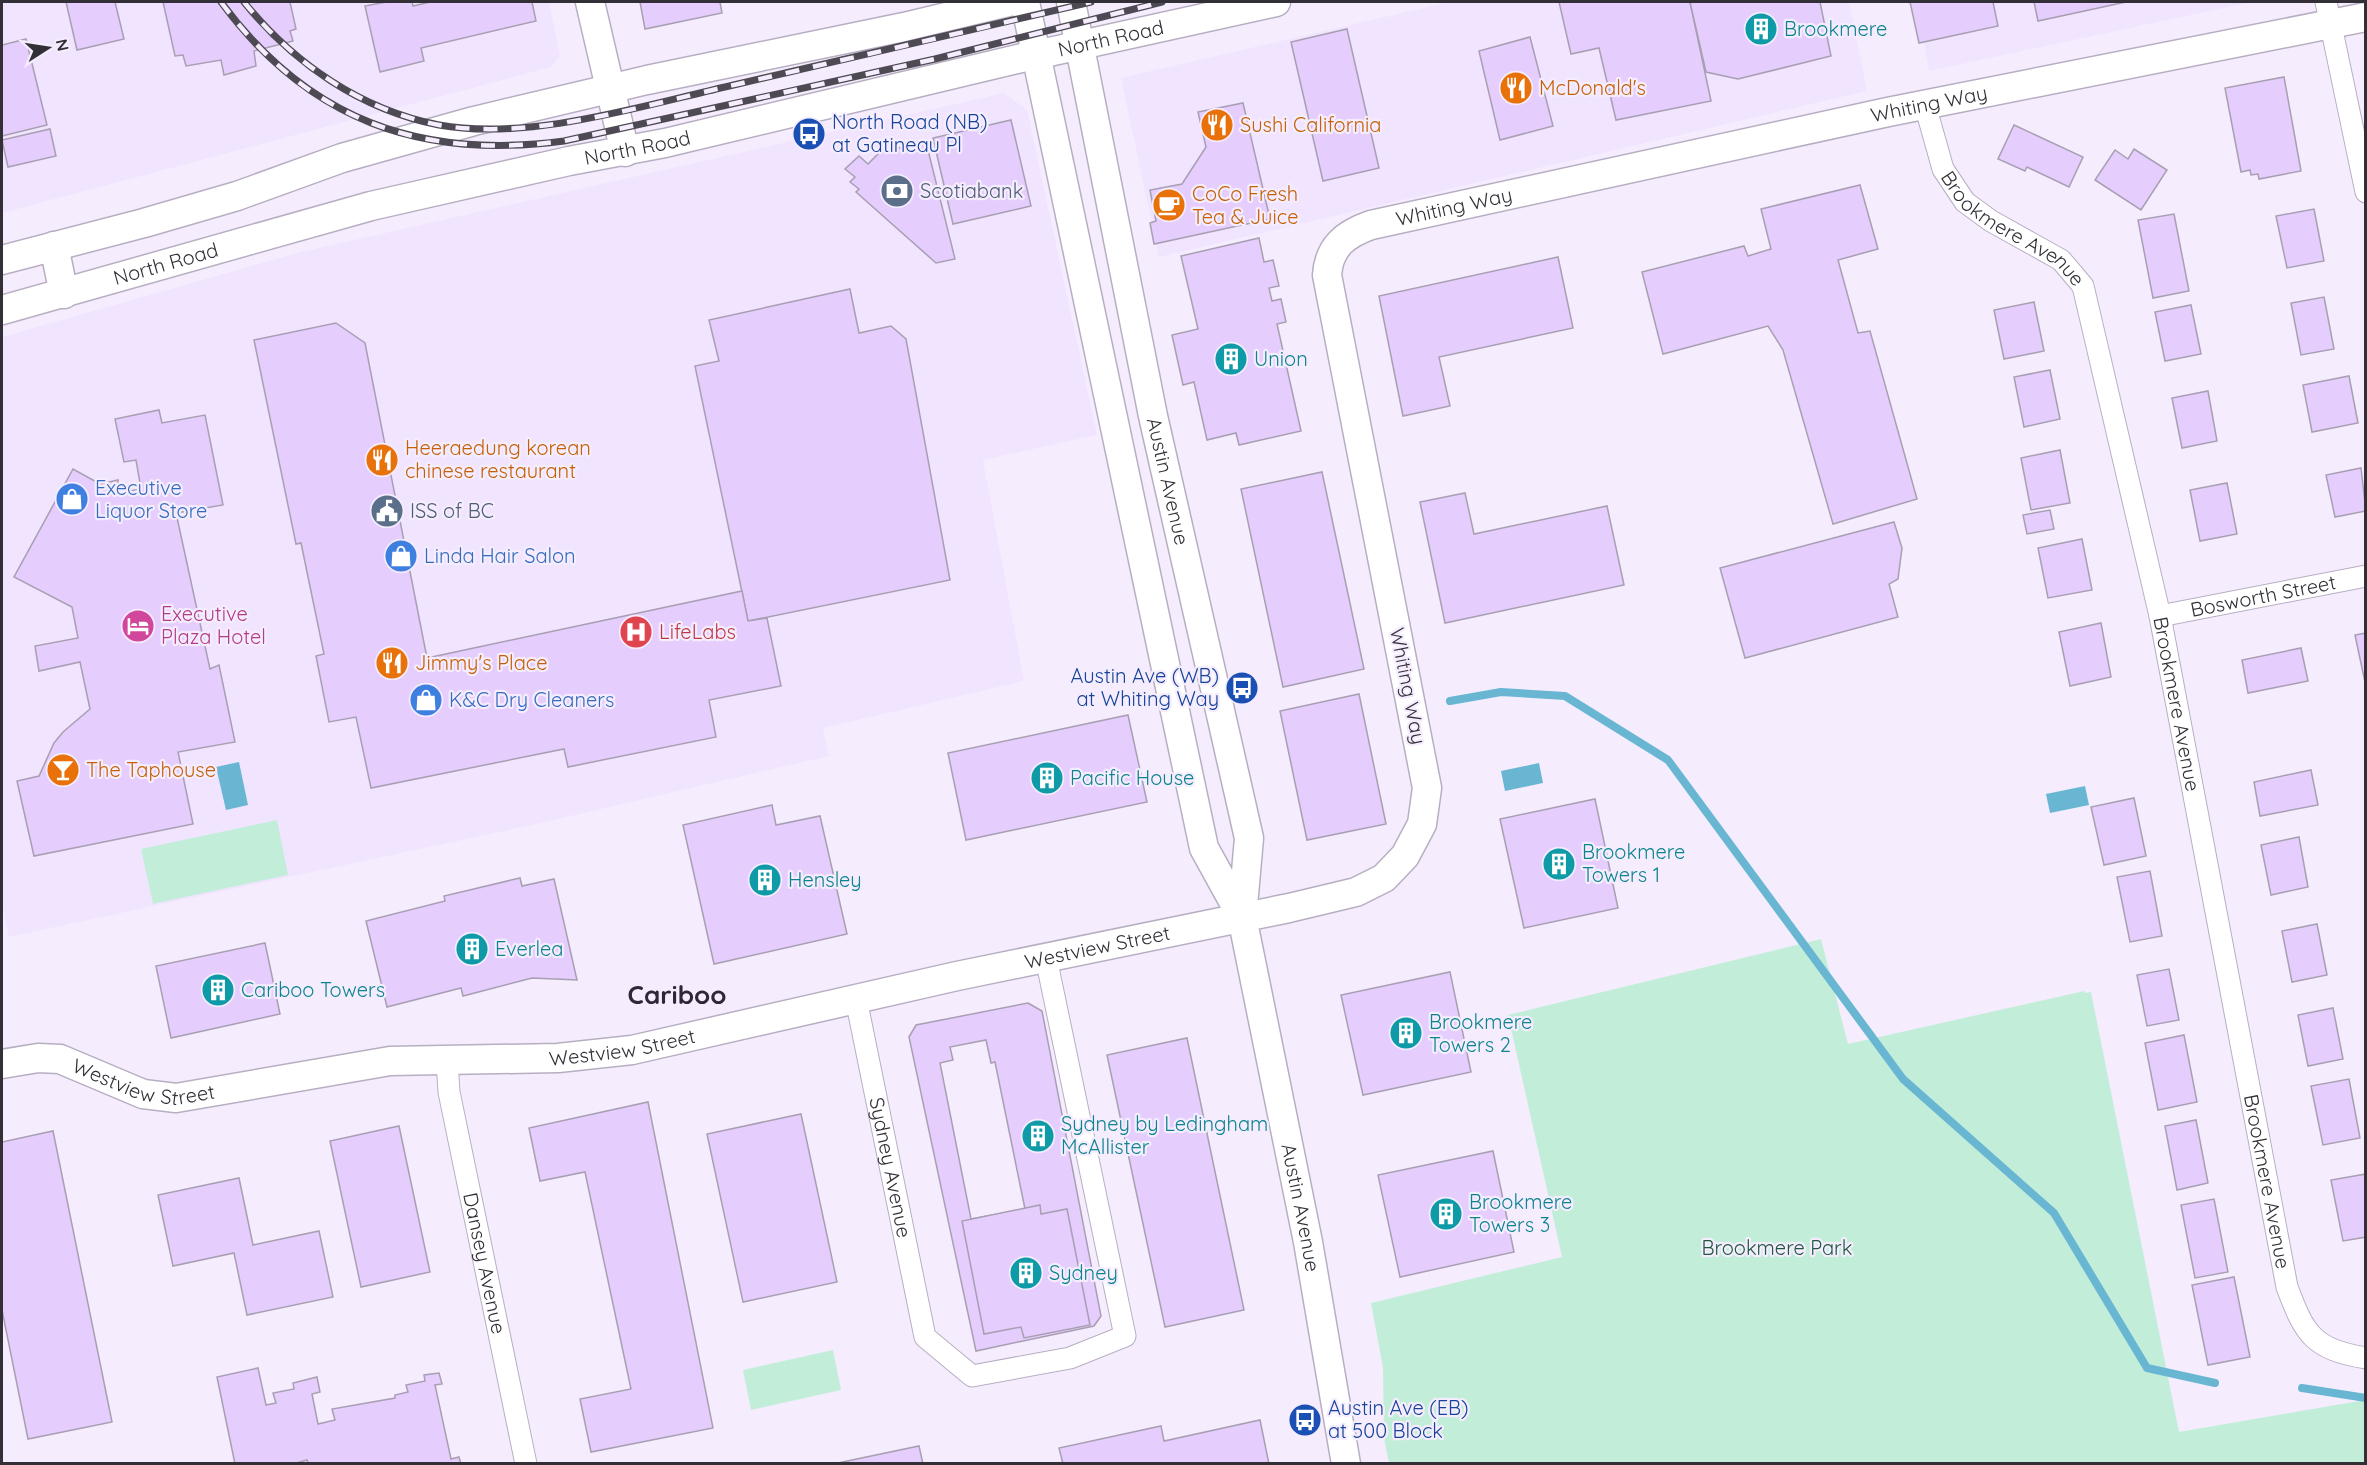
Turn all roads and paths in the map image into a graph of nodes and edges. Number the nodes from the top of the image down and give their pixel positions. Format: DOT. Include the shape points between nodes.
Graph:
graph roads {
  1 [pos="590,2"];
  2 [pos="1009,2"];
  3 [pos="1025,2"];
  4 [pos="1071,2"];
  5 [pos="1276,2"];
  6 [pos="2328,12"];
  7 [pos="2366,17"];
  8 [pos="1079,45"];
  9 [pos="1036,55"];
  10 [pos="610,89"];
  11 [pos="1925,105"];
  12 [pos="625,152"];
  13 [pos="2366,192"];
  14 [pos="54,246"];
  15 [pos="2,260"];
  16 [pos="64,294"];
  17 [pos="2,310"];
  18 [pos="1153,416"];
  19 [pos="1114,425"];
  20 [pos="2366,576"];
  21 [pos="2160,616"];
  22 [pos="1242,917"];
  23 [pos="1046,958"];
  24 [pos="856,999"];
  25 [pos="447,1061"];
  26 [pos="2,1064"];
  27 [pos="2366,1358"];
  28 [pos="526,1464"];
  29 [pos="1347,1464"];
  1 -- 10 [label="main road"];
  2 -- 10 [label="main road"];
  3 -- 9 [label="main road, Austin Avenue"];
  4 -- 8 [label="main road, Austin Avenue"];
  5 -- 8 [label="main road, North Road"];
  6 -- 7 [label="main road, Whiting Way"];
  6 -- 11 [label="main road, Whiting Way"];
  6 -- 13 [label="street"];
  8 -- 9 [label="main road, North Road"];
  8 -- 18 [label="main road, Austin Avenue"];
  9 -- 12 [label="main road, North Road"];
  9 -- 19 [label="main road, Austin Avenue"];
  10 -- 12 [label="main road"];
  10 -- 14 [label="main road" via="342,158 237,196"];
  11 -- 21 [label="street, Brookmere Avenue" via="1943,169 1965,202 1991,222 2061,260 2083,286"];
  11 -- 22 [label="main road, Whiting Way" via="1371,225 1353,231 1339,242 1330,256 1327,275 1424,764 1425,807 1422,824 1405,856 1378,882 1356,892"];
  12 -- 16 [label="main road, North Road" via="371,206"];
  14 -- 15 [label="main road"];
  14 -- 16 [label="main road"];
  16 -- 17 [label="main road, North Road"];
  18 -- 19 [label="main road"];
  18 -- 22 [label="main road, Austin Avenue" via="1249,838"];
  19 -- 22 [label="main road, Austin Avenue" via="1204,848"];
  20 -- 21 [label="street, Bosworth Street"];
  21 -- 27 [label="street, Brookmere Avenue" via="2287,1287 2300,1322 2314,1340 2341,1354"];
  22 -- 23 [label="main road, Westview Street"];
  22 -- 29 [label="main road, Austin Avenue" via="1308,1242"];
  23 -- 24 [label="main road, Westview Street"];
  23 -- 24 [label="street, Sydney Avenue" via="1125,1336 1070,1358 972,1376 925,1337"];
  24 -- 25 [label="main road, Westview Street" via="632,1050 558,1058"];
  25 -- 26 [label="main road, Westview Street" via="351,1066 176,1098 143,1094 60,1059"];
  25 -- 28 [label="street, Dansey Avenue" via="448,1092"];
}
